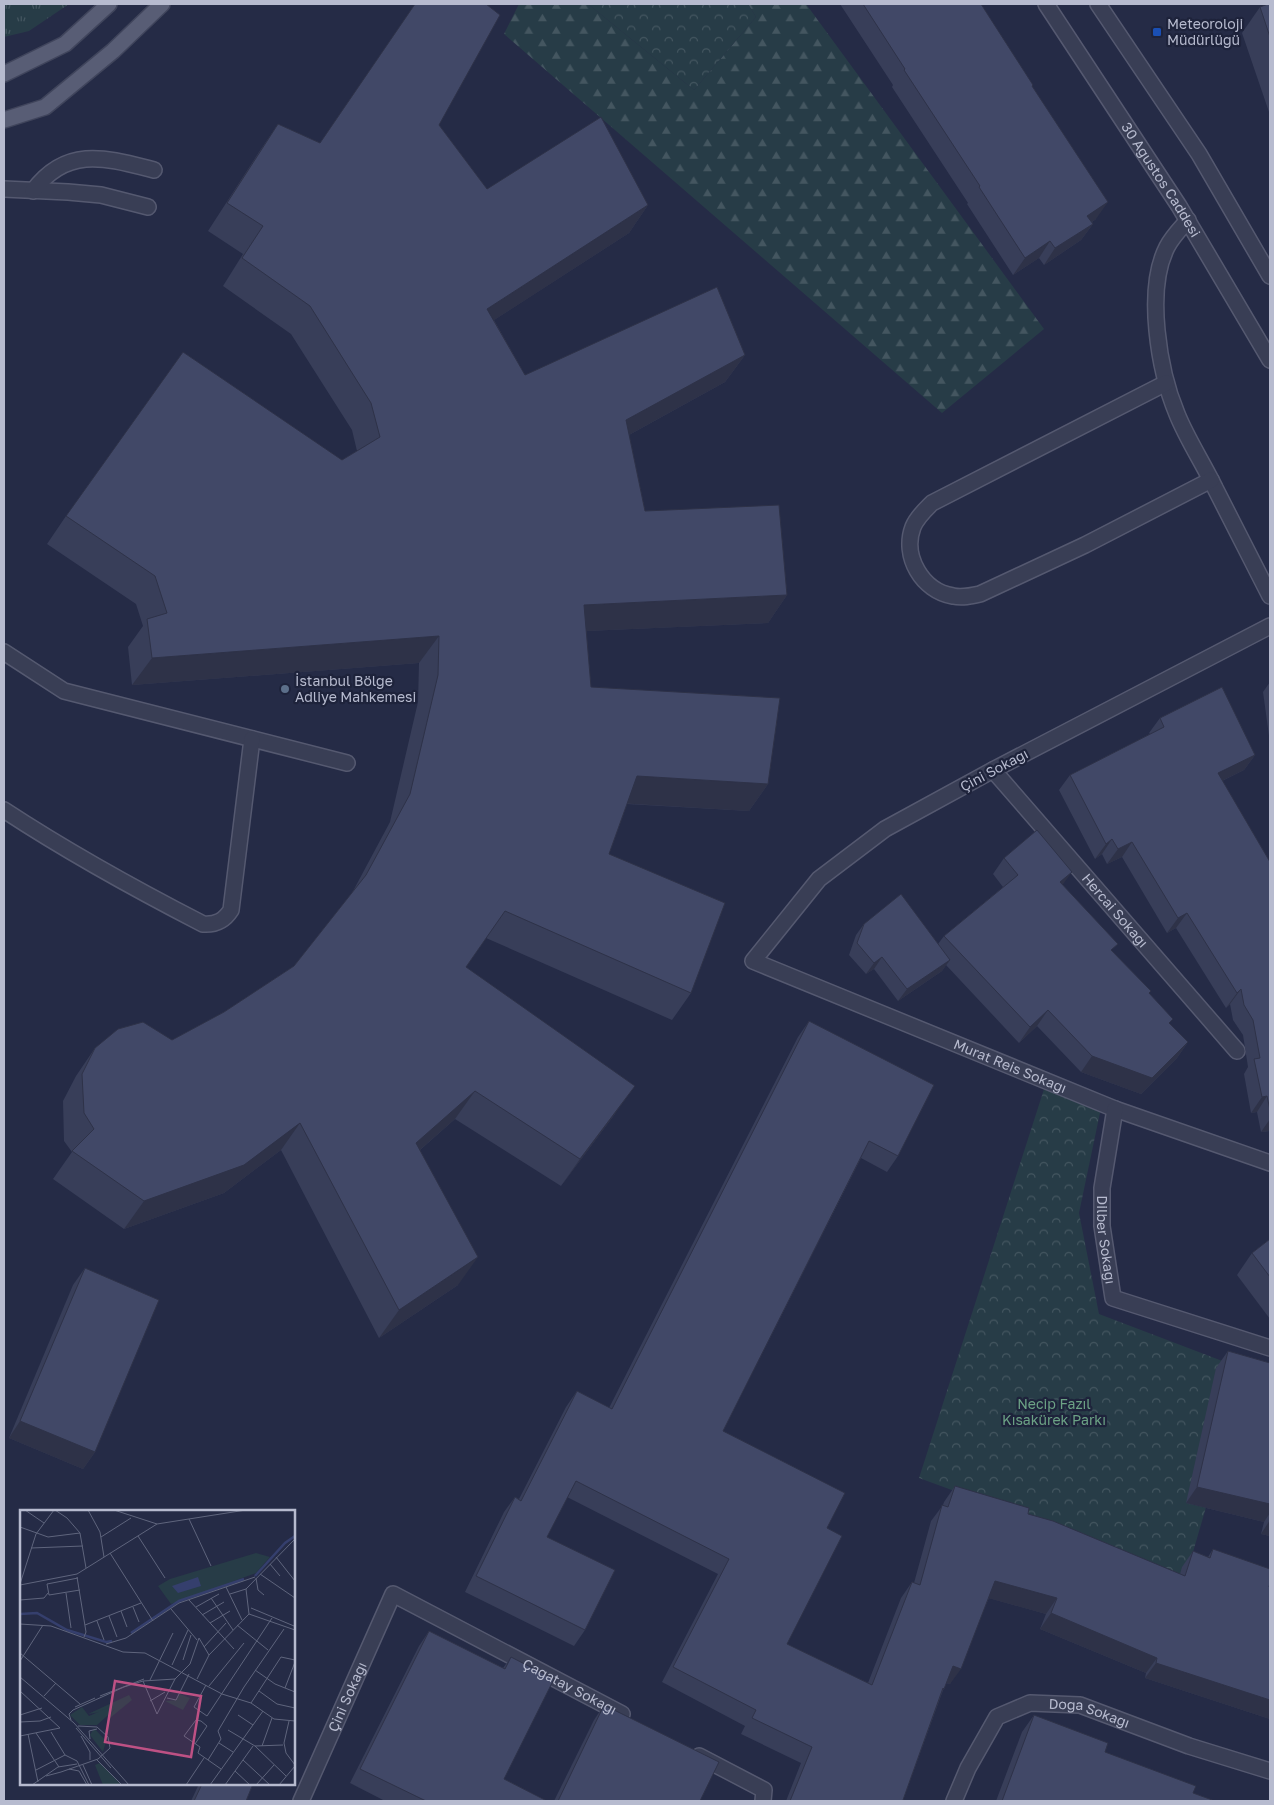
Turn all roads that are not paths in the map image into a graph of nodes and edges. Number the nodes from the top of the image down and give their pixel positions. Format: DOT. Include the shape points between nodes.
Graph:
graph roads {
  1 [pos="109,4"];
  2 [pos="162,4"];
  3 [pos="1046,4"];
  4 [pos="1098,4"];
  5 [pos="4,74"];
  6 [pos="4,120"];
  7 [pos="154,170"];
  8 [pos="4,189"];
  9 [pos="34,191"];
  10 [pos="148,207"];
  11 [pos="1188,220"];
  12 [pos="1270,276"];
  13 [pos="1270,360"];
  14 [pos="1166,383"];
  15 [pos="1211,480"];
  16 [pos="1270,596"];
  17 [pos="1270,626"];
  18 [pos="4,652"];
  19 [pos="252,739"];
  20 [pos="347,762"];
  21 [pos="993,770"];
  22 [pos="4,810"];
  23 [pos="753,961"];
  24 [pos="1237,1051"];
  25 [pos="1115,1109"];
  26 [pos="1270,1163"];
  27 [pos="1270,1348"];
  28 [pos="393,1594"];
  29 [pos="631,1720"];
  30 [pos="684,1748"];
  31 [pos="1270,1771"];
  32 [pos="301,1801"];
  33 [pos="763,1801"];
  34 [pos="954,1801"];
  1 -- 5 [label="main road" via="65,44"];
  2 -- 6 [label="main road" via="45,107"];
  3 -- 11 [label="street, 30 Ağustos Caddesi"];
  4 -- 12 [label="street" via="1199,154"];
  7 -- 9 [label="street" via="110,159 90,158 51,172"];
  8 -- 9 [label="street"];
  9 -- 10 [label="street" via="101,195"];
  11 -- 13 [label="street, 30 Ağustos Caddesi"];
  11 -- 14 [label="street" via="1167,248 1157,283 1160,362"];
  14 -- 15 [label="street" via="1177,414"];
  14 -- 15 [label="street" via="932,503 913,527 911,558 917,573 938,592 966,597 980,594"];
  15 -- 16 [label="street"];
  17 -- 21 [label="street, Çini Sokağı"];
  18 -- 19 [label="street" via="64,691"];
  19 -- 20 [label="street"];
  19 -- 22 [label="street" via="231,910 220,922 203,924 129,886"];
  21 -- 23 [label="street, Çini Sokağı" via="885,829 819,879"];
  21 -- 24 [label="street, Hercai Sokağı"];
  23 -- 25 [label="street, Murat Reis Sokağı"];
  25 -- 26 [label="street, Murat Reis Sokağı"];
  25 -- 27 [label="street, Dilber Sokağı" via="1102,1188 1102,1226 1113,1298"];
  28 -- 29 [label="street, Çağatay Sokağı"];
  28 -- 32 [label="street, Çini Sokağı"];
  30 -- 33 [label="street" via="764,1790"];
  31 -- 34 [label="street, Doğa Sokağı" via="1189,1746 1080,1705 1030,1703 997,1718 968,1768"];
}
